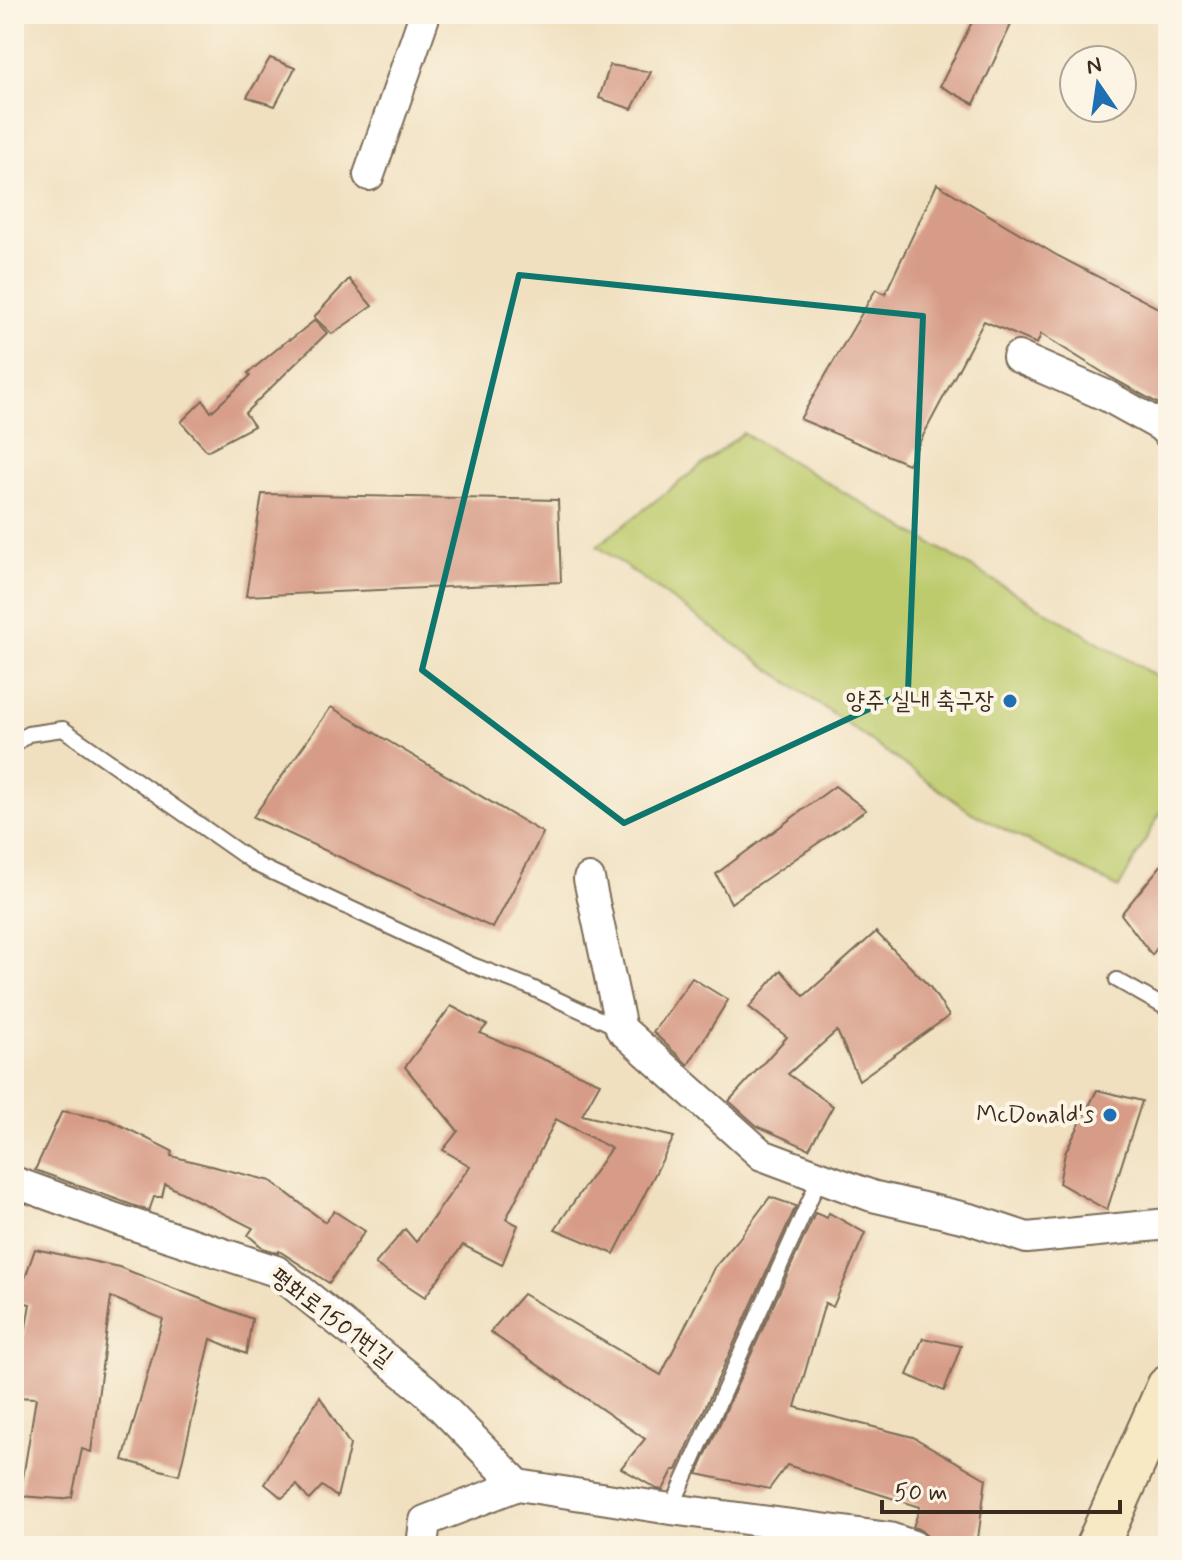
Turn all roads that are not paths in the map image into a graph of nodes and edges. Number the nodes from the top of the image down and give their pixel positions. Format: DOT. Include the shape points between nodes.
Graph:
graph roads {
  1 [pos="425,14"];
  2 [pos="369,175"];
  3 [pos="1018,357"];
  4 [pos="1168,433"];
  5 [pos="14,745"];
  6 [pos="589,879"];
  7 [pos="1117,980"];
  8 [pos="1168,1009"];
  9 [pos="621,1029"];
  10 [pos="820,1177"];
  11 [pos="14,1182"];
  12 [pos="1168,1224"];
  13 [pos="1168,1387"];
  14 [pos="518,1485"];
  15 [pos="671,1509"];
  16 [pos="422,1546"];
  17 [pos="913,1546"];
  18 [pos="1097,1546"];
  1 -- 2 [label="street"];
  3 -- 4 [label="street" via="1107,396"];
  5 -- 9 [label="lane" via="28,734 63,729 257,865"];
  6 -- 9 [label="street"];
  7 -- 8 [label="lane"];
  9 -- 10 [label="street" via="762,1155"];
  10 -- 12 [label="street" via="1027,1238"];
  10 -- 15 [label="lane"];
  11 -- 14 [label="street, 평화로1501번길" via="276,1271 425,1390"];
  13 -- 18 [label="main road"];
  14 -- 15 [label="street"];
  14 -- 16 [label="street" via="425,1521"];
  15 -- 17 [label="street" via="889,1538"];
}
